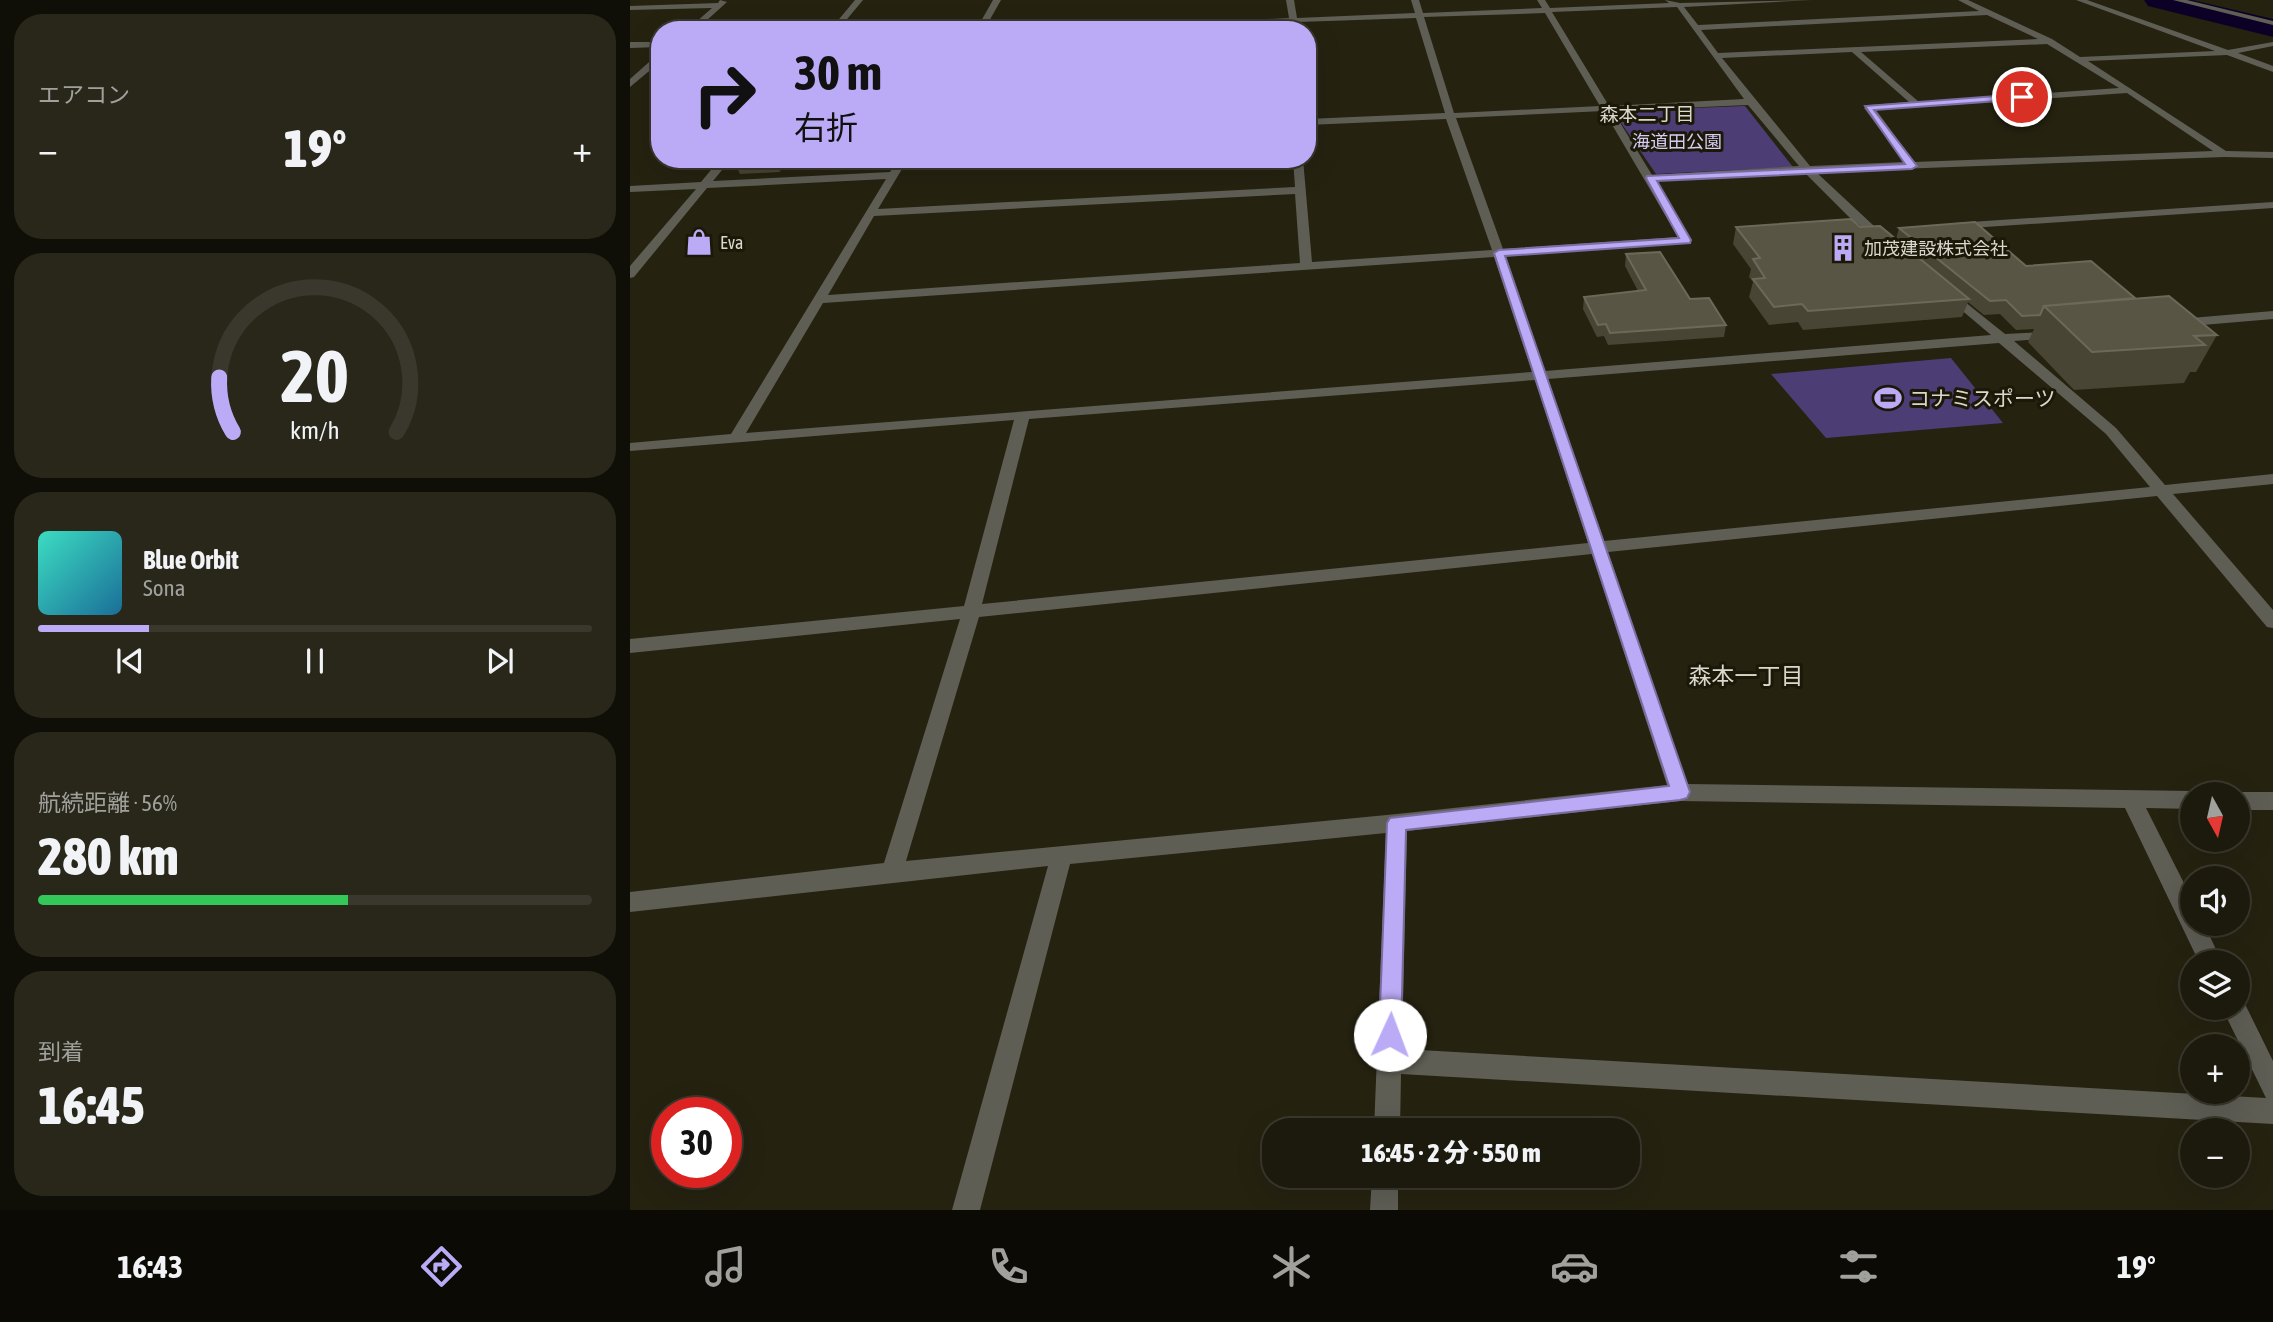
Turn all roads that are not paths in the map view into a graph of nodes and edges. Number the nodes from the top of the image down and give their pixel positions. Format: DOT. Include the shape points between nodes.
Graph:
graph roads {
  1 [pos="859,0"];
  2 [pos="997,0"];
  3 [pos="1290,0"];
  4 [pos="1415,0"];
  5 [pos="1541,0"];
  6 [pos="1808,0"];
  7 [pos="1962,0"];
  8 [pos="2080,0"];
  9 [pos="2177,0"];
  10 [pos="723,3"];
  11 [pos="1674,3"];
  12 [pos="630,8"];
  13 [pos="1548,10"];
  14 [pos="1990,13"];
  15 [pos="1420,16"];
  16 [pos="702,21"];
  17 [pos="842,21"];
  18 [pos="985,21"];
  19 [pos="1294,21"];
  20 [pos="1316,23"];
  21 [pos="2273,23"];
  22 [pos="1695,28"];
  23 [pos="2049,41"];
  24 [pos="2273,44"];
  25 [pos="651,45"];
  26 [pos="630,46"];
  27 [pos="1854,50"];
  28 [pos="2227,52"];
  29 [pos="1716,56"];
  30 [pos="2080,60"];
  31 [pos="651,65"];
  32 [pos="2273,69"];
  33 [pos="630,84"];
  34 [pos="2129,90"];
  35 [pos="1750,102"];
  36 [pos="1916,104"];
  37 [pos="1607,108"];
  38 [pos="1450,115"];
  39 [pos="1316,122"];
  40 [pos="2224,154"];
  41 [pos="2273,155"];
  42 [pos="1912,166"];
  43 [pos="718,168"];
  44 [pos="898,168"];
  45 [pos="1299,168"];
  46 [pos="1805,169"];
  47 [pos="894,175"];
  48 [pos="1651,178"];
  49 [pos="704,185"];
  50 [pos="630,189"];
  51 [pos="1301,190"];
  52 [pos="2273,205"];
  53 [pos="872,213"];
  54 [pos="1940,227"];
  55 [pos="1893,249"];
  56 [pos="1499,253"];
  57 [pos="1306,264"];
  58 [pos="630,274"];
  59 [pos="1933,281"];
  60 [pos="821,299"];
  61 [pos="2273,315"];
  62 [pos="2165,324"];
  63 [pos="2071,332"];
  64 [pos="2003,338"];
  65 [pos="1539,377"];
  66 [pos="1023,414"];
  67 [pos="736,438"];
  68 [pos="630,447"];
  69 [pos="2273,479"];
  70 [pos="2161,490"];
  71 [pos="1597,548"];
  72 [pos="972,610"];
  73 [pos="2273,622"];
  74 [pos="630,646"];
  75 [pos="1680,792"];
  76 [pos="2131,799"];
  77 [pos="2180,800"];
  78 [pos="2250,801"];
  79 [pos="2273,801"];
  80 [pos="1397,823"];
  81 [pos="1061,857"];
  82 [pos="892,872"];
  83 [pos="630,902"];
  84 [pos="2205,950"];
  85 [pos="2240,1020"];
  86 [pos="1389,1061"];
  87 [pos="2273,1088"];
  88 [pos="2273,1111"];
  89 [pos="1387,1118"];
  90 [pos="1385,1188"];
  91 [pos="966,1210"];
  92 [pos="1384,1210"];
  1 -- 17 [label="street"];
  2 -- 18 [label="street"];
  3 -- 19 [label="street"];
  4 -- 15 [label="street"];
  5 -- 13 [label="street"];
  6 -- 11 [label="street"];
  7 -- 14 [label="street"];
  8 -- 28 [label="street"];
  9 -- 21 [label="street"];
  10 -- 12 [label="street"];
  10 -- 16 [label="street"];
  11 -- 13 [label="street"];
  11 -- 22 [label="street"];
  13 -- 15 [label="street"];
  13 -- 37 [label="street"];
  14 -- 22 [label="street"];
  14 -- 23 [label="street"];
  15 -- 20 [label="street"];
  15 -- 38 [label="street"];
  22 -- 29 [label="street"];
  23 -- 27 [label="street"];
  23 -- 30 [label="street"];
  24 -- 28 [label="street"];
  25 -- 26 [label="street"];
  27 -- 29 [label="street"];
  27 -- 36 [label="street"];
  28 -- 30 [label="street"];
  28 -- 32 [label="street"];
  29 -- 35 [label="street"];
  30 -- 34 [label="street"];
  31 -- 33 [label="street"];
  34 -- 36 [label="street"];
  34 -- 40 [label="street"];
  35 -- 37 [label="street"];
  35 -- 46 [label="street"];
  36 -- 42 [label="street" via="1868,108"];
  37 -- 38 [label="street"];
  37 -- 48 [label="street"];
  38 -- 39 [label="street"];
  38 -- 56 [label="street"];
  40 -- 41 [label="street"];
  40 -- 42 [label="street"];
  42 -- 46 [label="street"];
  43 -- 49 [label="street"];
  44 -- 47 [label="street"];
  45 -- 51 [label="street"];
  46 -- 48 [label="street"];
  46 -- 55 [label="street" via="1831,197 1879,231"];
  47 -- 49 [label="street"];
  47 -- 53 [label="street"];
  48 -- 56 [label="street" via="1686,240"];
  49 -- 50 [label="street"];
  49 -- 58 [label="street"];
  51 -- 53 [label="street"];
  51 -- 57 [label="street"];
  52 -- 54 [label="street"];
  53 -- 60 [label="street"];
  56 -- 57 [label="street"];
  56 -- 65 [label="street"];
  57 -- 60 [label="street"];
  59 -- 64 [label="street"];
  60 -- 67 [label="street"];
  61 -- 62 [label="street"];
  63 -- 64 [label="street"];
  64 -- 65 [label="street"];
  64 -- 70 [label="street" via="2111,431"];
  65 -- 66 [label="street"];
  65 -- 71 [label="street"];
  66 -- 67 [label="street"];
  66 -- 72 [label="street"];
  67 -- 68 [label="street"];
  69 -- 70 [label="street"];
  70 -- 71 [label="street"];
  70 -- 73 [label="street"];
  71 -- 72 [label="street"];
  71 -- 75 [label="street"];
  72 -- 74 [label="street"];
  72 -- 82 [label="street"];
  75 -- 76 [label="street"];
  75 -- 80 [label="street"];
  76 -- 77 [label="street"];
  76 -- 84 [label="street"];
  78 -- 79 [label="street"];
  80 -- 81 [label="street"];
  80 -- 86 [label="street"];
  81 -- 82 [label="street"];
  81 -- 91 [label="street"];
  82 -- 83 [label="street"];
  85 -- 87 [label="street"];
  86 -- 88 [label="street"];
  86 -- 89 [label="street"];
  90 -- 92 [label="street"];
}
